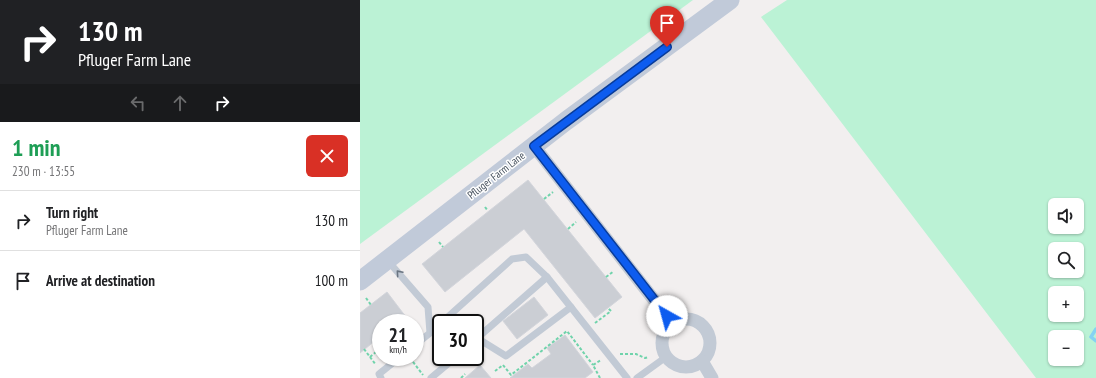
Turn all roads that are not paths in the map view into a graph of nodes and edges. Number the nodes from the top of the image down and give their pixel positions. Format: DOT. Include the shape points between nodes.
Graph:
graph roads {
  1 [pos="730,0"];
  2 [pos="534,146"];
  3 [pos="387,260"];
  4 [pos="547,277"];
  5 [pos="363,289"];
  6 [pos="571,307"];
  7 [pos="672,323"];
  8 [pos="484,332"];
  9 [pos="430,333"];
  10 [pos="424,338"];
  11 [pos="484,344"];
  12 [pos="666,357"];
  13 [pos="702,361"];
  14 [pos="389,366"];
  15 [pos="443,366"];
  16 [pos="428,377"];
  17 [pos="381,378"];
  18 [pos="627,378"];
  19 [pos="637,378"];
  20 [pos="712,378"];
  1 -- 2 [label="street, Pfluger Farm Lane"];
  2 -- 3 [label="street, Pfluger Farm Lane"];
  2 -- 7 [label="street"];
  3 -- 5 [label="street, Pfluger Farm Lane"];
  9 -- 3 [label="lane, one-way" via="428,307"];
  4 -- 6 [label="lane"];
  4 -- 8 [label="lane"];
  4 -- 9 [label="lane" via="526,257 512,259"];
  6 -- 11 [label="lane" via="506,356"];
  6 -- 18 [label="lane"];
  7 -- 12 [label="street" via="666,328 661,343"];
  7 -- 13 [label="street" via="687,319 702,325 707,331 710,347"];
  9 -- 10 [label="lane"];
  12 -- 13 [label="street" via="672,363 688,367"];
  12 -- 19 [label="lane"];
  13 -- 20 [label="street"];
  14 -- 17 [label="lane" via="379,374"];
  15 -- 16 [label="lane"];
}
